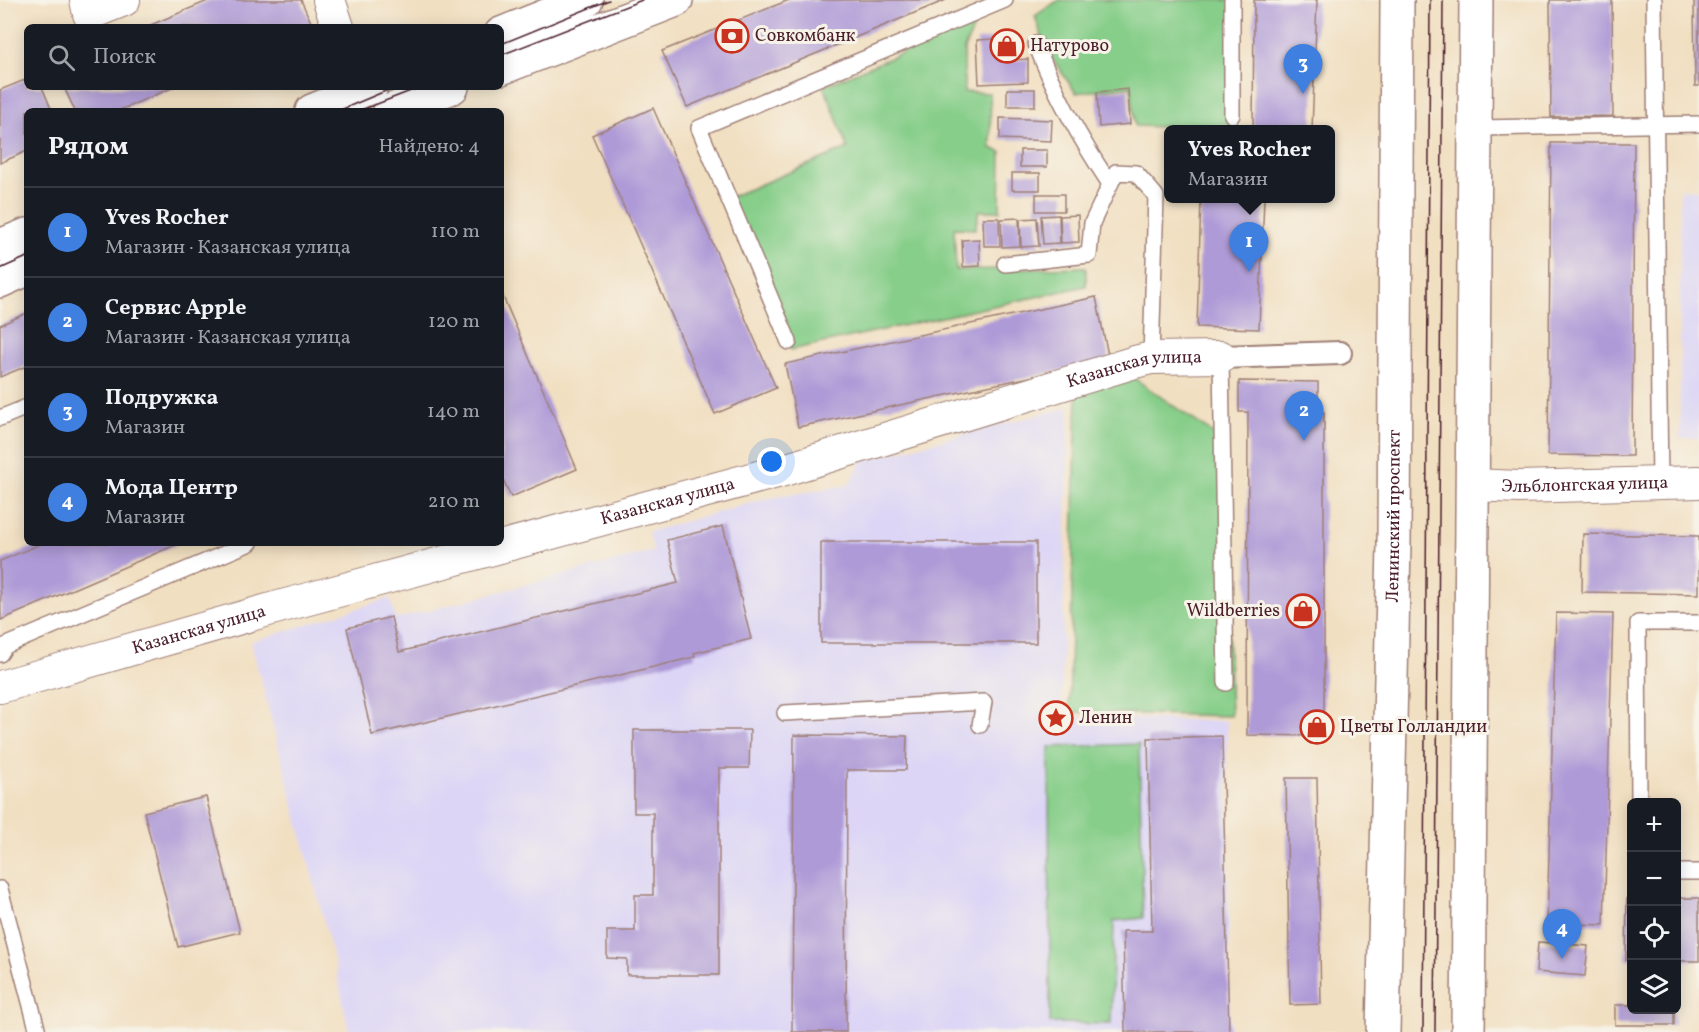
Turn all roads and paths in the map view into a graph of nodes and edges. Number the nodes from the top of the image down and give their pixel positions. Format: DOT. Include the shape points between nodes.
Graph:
graph roads {
  1 [pos="86,0"];
  2 [pos="124,0"];
  3 [pos="329,0"];
  4 [pos="586,0"];
  5 [pos="676,0"];
  6 [pos="1005,0"];
  7 [pos="1232,0"];
  8 [pos="1397,0"];
  9 [pos="1476,0"];
  10 [pos="1654,0"];
  11 [pos="641,7"];
  12 [pos="337,24"];
  13 [pos="504,33"];
  14 [pos="1036,44"];
  15 [pos="504,67"];
  16 [pos="444,90"];
  17 [pos="363,94"];
  18 [pos="321,108"];
  19 [pos="398,108"];
  20 [pos="1232,115"];
  21 [pos="1655,124"];
  22 [pos="1699,124"];
  23 [pos="1477,128"];
  24 [pos="1110,184"];
  25 [pos="24,236"];
  26 [pos="0,246"];
  27 [pos="1005,264"];
  28 [pos="24,270"];
  29 [pos="0,280"];
  30 [pos="789,342"];
  31 [pos="1340,353"];
  32 [pos="1221,357"];
  33 [pos="1151,358"];
  34 [pos="24,408"];
  35 [pos="0,418"];
  36 [pos="1699,482"];
  37 [pos="1660,483"];
  38 [pos="1473,485"];
  39 [pos="504,542"];
  40 [pos="243,546"];
  41 [pos="490,546"];
  42 [pos="1699,623"];
  43 [pos="0,654"];
  44 [pos="1226,683"];
  45 [pos="0,687"];
  46 [pos="785,713"];
  47 [pos="980,725"];
  48 [pos="1639,798"];
  49 [pos="1681,872"];
  50 [pos="1699,872"];
  51 [pos="0,889"];
  52 [pos="38,1032"];
  53 [pos="1383,1032"];
  54 [pos="1468,1032"];
  1 -- 2 [label="street" via="89,14"];
  3 -- 12 [label="street"];
  4 -- 13 [label="main road"];
  5 -- 11 [label="main road"];
  6 -- 30 [label="lane" via="699,128"];
  7 -- 20 [label="lane"];
  8 -- 53 [label="main road, Ленинский проспект" via="1394,545"];
  9 -- 23 [label="main road"];
  10 -- 21 [label="lane"];
  11 -- 15 [label="main road"];
  14 -- 24 [label="lane" via="1053,88"];
  16 -- 19 [label="main road"];
  17 -- 18 [label="main road"];
  21 -- 22 [label="lane"];
  21 -- 23 [label="lane"];
  21 -- 37 [label="lane"];
  23 -- 38 [label="main road"];
  24 -- 27 [label="lane" via="1092,223 1089,255"];
  24 -- 33 [label="lane" via="1116,172 1136,173 1156,196"];
  25 -- 26 [label="main road"];
  28 -- 29 [label="main road"];
  31 -- 32 [label="street, Казанская улица"];
  32 -- 33 [label="street, Казанская улица"];
  32 -- 44 [label="lane"];
  33 -- 39 [label="street, Казанская улица" via="784,470"];
  34 -- 35 [label="lane"];
  36 -- 37 [label="street, Эльблонгская улица"];
  37 -- 38 [label="street, Эльблонгская улица" via="1519,488"];
  38 -- 54 [label="main road"];
  40 -- 43 [label="lane" via="4,646"];
  41 -- 45 [label="street, Казанская улица"];
  42 -- 48 [label="lane" via="1638,623"];
  46 -- 47 [label="lane" via="984,702"];
  49 -- 50 [label="lane"];
  51 -- 52 [label="lane"];
}
